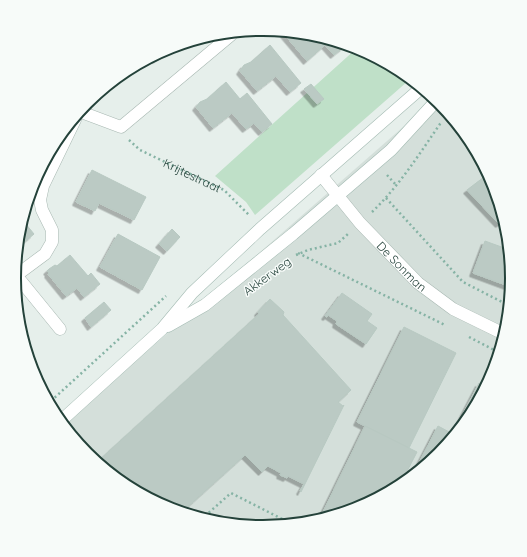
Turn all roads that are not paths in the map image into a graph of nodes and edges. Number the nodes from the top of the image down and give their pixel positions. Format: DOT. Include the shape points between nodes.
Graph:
graph roads {
  1 [pos="228,39"];
  2 [pos="417,91"];
  3 [pos="433,105"];
  4 [pos="86,114"];
  5 [pos="67,137"];
  6 [pos="321,175"];
  7 [pos="337,196"];
  8 [pos="21,271"];
  9 [pos="21,283"];
  10 [pos="60,329"];
  11 [pos="162,329"];
  12 [pos="500,332"];
  13 [pos="65,417"];
  1 -- 4 [label="main road" via="120,127"];
  2 -- 6 [label="main road, Akkerweg"];
  3 -- 7 [label="main road, Akkerweg" via="391,150"];
  5 -- 8 [label="main road" via="43,186 40,200 52,230 52,242 45,254"];
  6 -- 7 [label="main road, De Sonman"];
  6 -- 11 [label="main road, Akkerweg" via="192,293"];
  7 -- 11 [label="main road, Akkerweg" via="205,305"];
  7 -- 12 [label="main road, De Sonman" via="360,224 418,283 453,309"];
  9 -- 10 [label="main road"];
  11 -- 13 [label="main road, Akkerweg"];
}
